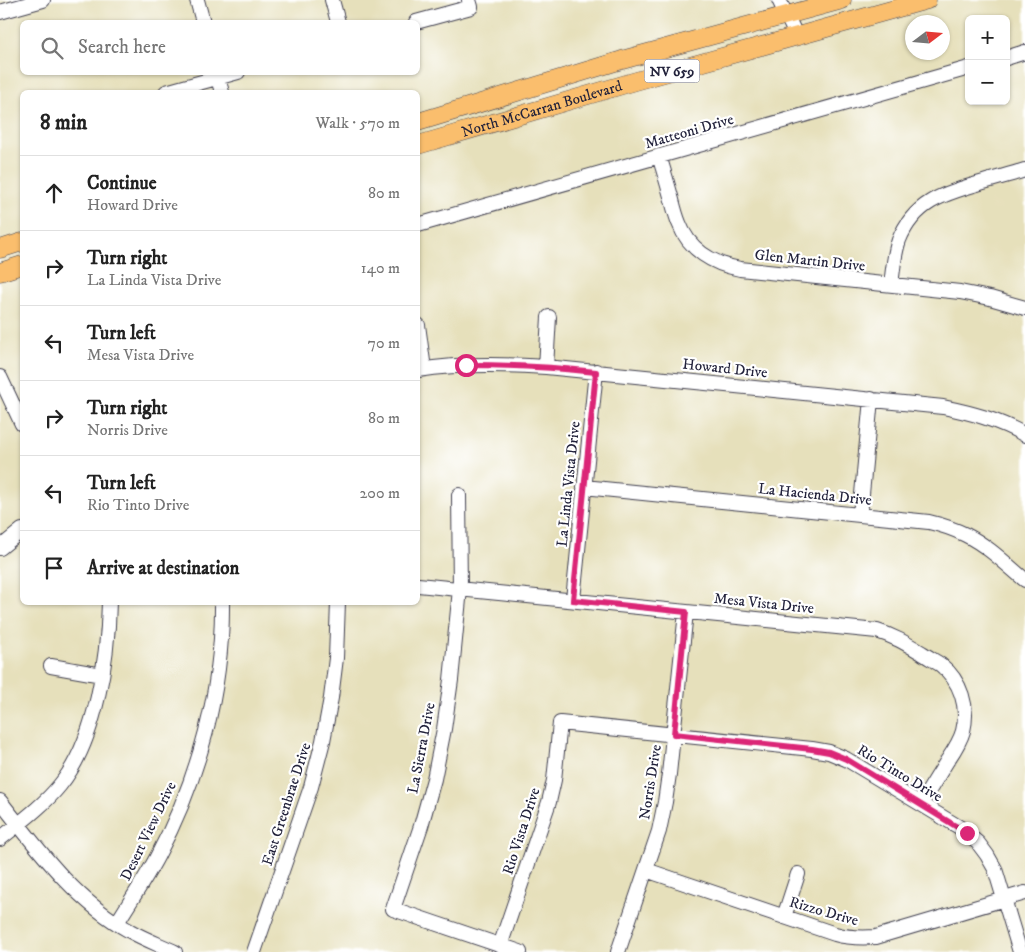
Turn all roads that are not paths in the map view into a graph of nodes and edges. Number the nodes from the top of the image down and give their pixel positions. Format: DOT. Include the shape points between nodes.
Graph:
graph roads {
  1 [pos="43,0"];
  2 [pos="197,0"];
  3 [pos="332,0"];
  4 [pos="842,0"];
  5 [pos="927,0"];
  6 [pos="470,4"];
  7 [pos="783,8"];
  8 [pos="0,12"];
  9 [pos="202,20"];
  10 [pos="337,20"];
  11 [pos="420,21"];
  12 [pos="797,37"];
  13 [pos="1025,52"];
  14 [pos="1010,57"];
  15 [pos="965,69"];
  16 [pos="217,75"];
  17 [pos="172,90"];
  18 [pos="221,90"];
  19 [pos="420,121"];
  20 [pos="420,143"];
  21 [pos="659,156"];
  22 [pos="1025,170"];
  23 [pos="420,224"];
  24 [pos="20,243"];
  25 [pos="0,249"];
  26 [pos="20,266"];
  27 [pos="0,272"];
  28 [pos="892,285"];
  29 [pos="1025,308"];
  30 [pos="549,317"];
  31 [pos="420,355"];
  32 [pos="546,366"];
  33 [pos="421,370"];
  34 [pos="596,372"];
  35 [pos="0,377"];
  36 [pos="871,399"];
  37 [pos="20,420"];
  38 [pos="1025,435"];
  39 [pos="584,487"];
  40 [pos="459,495"];
  41 [pos="860,515"];
  42 [pos="20,532"];
  43 [pos="0,548"];
  44 [pos="1025,580"];
  45 [pos="420,585"];
  46 [pos="460,589"];
  47 [pos="573,600"];
  48 [pos="109,605"];
  49 [pos="222,605"];
  50 [pos="338,605"];
  51 [pos="686,612"];
  52 [pos="51,666"];
  53 [pos="102,675"];
  54 [pos="560,723"];
  55 [pos="674,734"];
  56 [pos="0,801"];
  57 [pos="921,804"];
  58 [pos="18,824"];
  59 [pos="0,839"];
  60 [pos="646,870"];
  61 [pos="798,874"];
  62 [pos="1025,893"];
  63 [pos="1004,899"];
  64 [pos="784,916"];
  65 [pos="117,923"];
  66 [pos="500,946"];
  67 [pos="175,952"];
  68 [pos="254,952"];
  69 [pos="520,952"];
  70 [pos="618,952"];
  71 [pos="1020,952"];
  1 -- 8 [label="street"];
  2 -- 9 [label="street"];
  3 -- 10 [label="street"];
  4 -- 7 [label="main road, North McCarran Boulevard / NV 659"];
  5 -- 12 [label="main road, North McCarran Boulevard / NV 659"];
  6 -- 11 [label="street"];
  7 -- 12 [label="street"];
  7 -- 19 [label="main road, North McCarran Boulevard / NV 659"];
  12 -- 20 [label="main road, North McCarran Boulevard / NV 659"];
  13 -- 14 [label="street"];
  15 -- 21 [label="street, Matteoni Drive"];
  16 -- 17 [label="street"];
  16 -- 18 [label="street"];
  21 -- 23 [label="street, Matteoni Drive"];
  21 -- 28 [label="street, Glen Martin Drive" via="679,224 693,246 715,262 740,269"];
  22 -- 28 [label="street" via="954,190 928,203 906,226 899,240"];
  24 -- 25 [label="main road"];
  26 -- 27 [label="main road"];
  28 -- 29 [label="street, Glen Martin Drive" via="960,292"];
  30 -- 32 [label="street"];
  31 -- 33 [label="street"];
  32 -- 33 [label="street, Howard Drive" via="466,365"];
  32 -- 34 [label="street, Howard Drive"];
  34 -- 36 [label="street, Howard Drive"];
  34 -- 39 [label="street, La Linda Vista Drive"];
  35 -- 37 [label="street"];
  36 -- 38 [label="street, Howard Drive" via="969,412"];
  36 -- 41 [label="street"];
  39 -- 41 [label="street, La Hacienda Drive"];
  39 -- 47 [label="street, La Linda Vista Drive"];
  40 -- 46 [label="street, La Sierra Drive"];
  41 -- 44 [label="street, La Hacienda Drive" via="948,527 981,544"];
  42 -- 43 [label="street"];
  45 -- 46 [label="street, Mesa Vista Drive"];
  46 -- 47 [label="street, Mesa Vista Drive"];
  46 -- 66 [label="street, La Sierra Drive" via="447,709 434,778 393,910"];
  47 -- 51 [label="street, Mesa Vista Drive"];
  48 -- 53 [label="street"];
  49 -- 65 [label="street, Desert View Drive" via="215,687 190,784 158,855"];
  50 -- 68 [label="street, East Greenbrae Drive" via="336,658 323,741 311,787"];
  51 -- 55 [label="street, Norris Drive"];
  51 -- 57 [label="street, Mesa Vista Drive" via="877,631 891,635 941,665 950,673 962,696 964,722 957,744"];
  52 -- 53 [label="street"];
  53 -- 58 [label="street" via="90,725 73,767 46,801"];
  54 -- 55 [label="street, Rio Tinto Drive"];
  54 -- 66 [label="street, Rio Vista Drive" via="549,802"];
  55 -- 57 [label="street, Rio Tinto Drive" via="829,752"];
  55 -- 60 [label="street, Norris Drive" via="666,802"];
  56 -- 58 [label="street"];
  57 -- 63 [label="street, Rio Tinto Drive" via="978,843 995,869"];
  58 -- 59 [label="street"];
  58 -- 65 [label="street" via="53,867"];
  60 -- 64 [label="street, Rizzo Drive"];
  60 -- 70 [label="street, Norris Drive"];
  61 -- 64 [label="street"];
  62 -- 63 [label="street, Rizzo Drive"];
  63 -- 64 [label="street, Rizzo Drive" via="876,937 840,935"];
  63 -- 71 [label="street, Rio Tinto Drive"];
  65 -- 67 [label="street"];
  66 -- 69 [label="street"];
}
